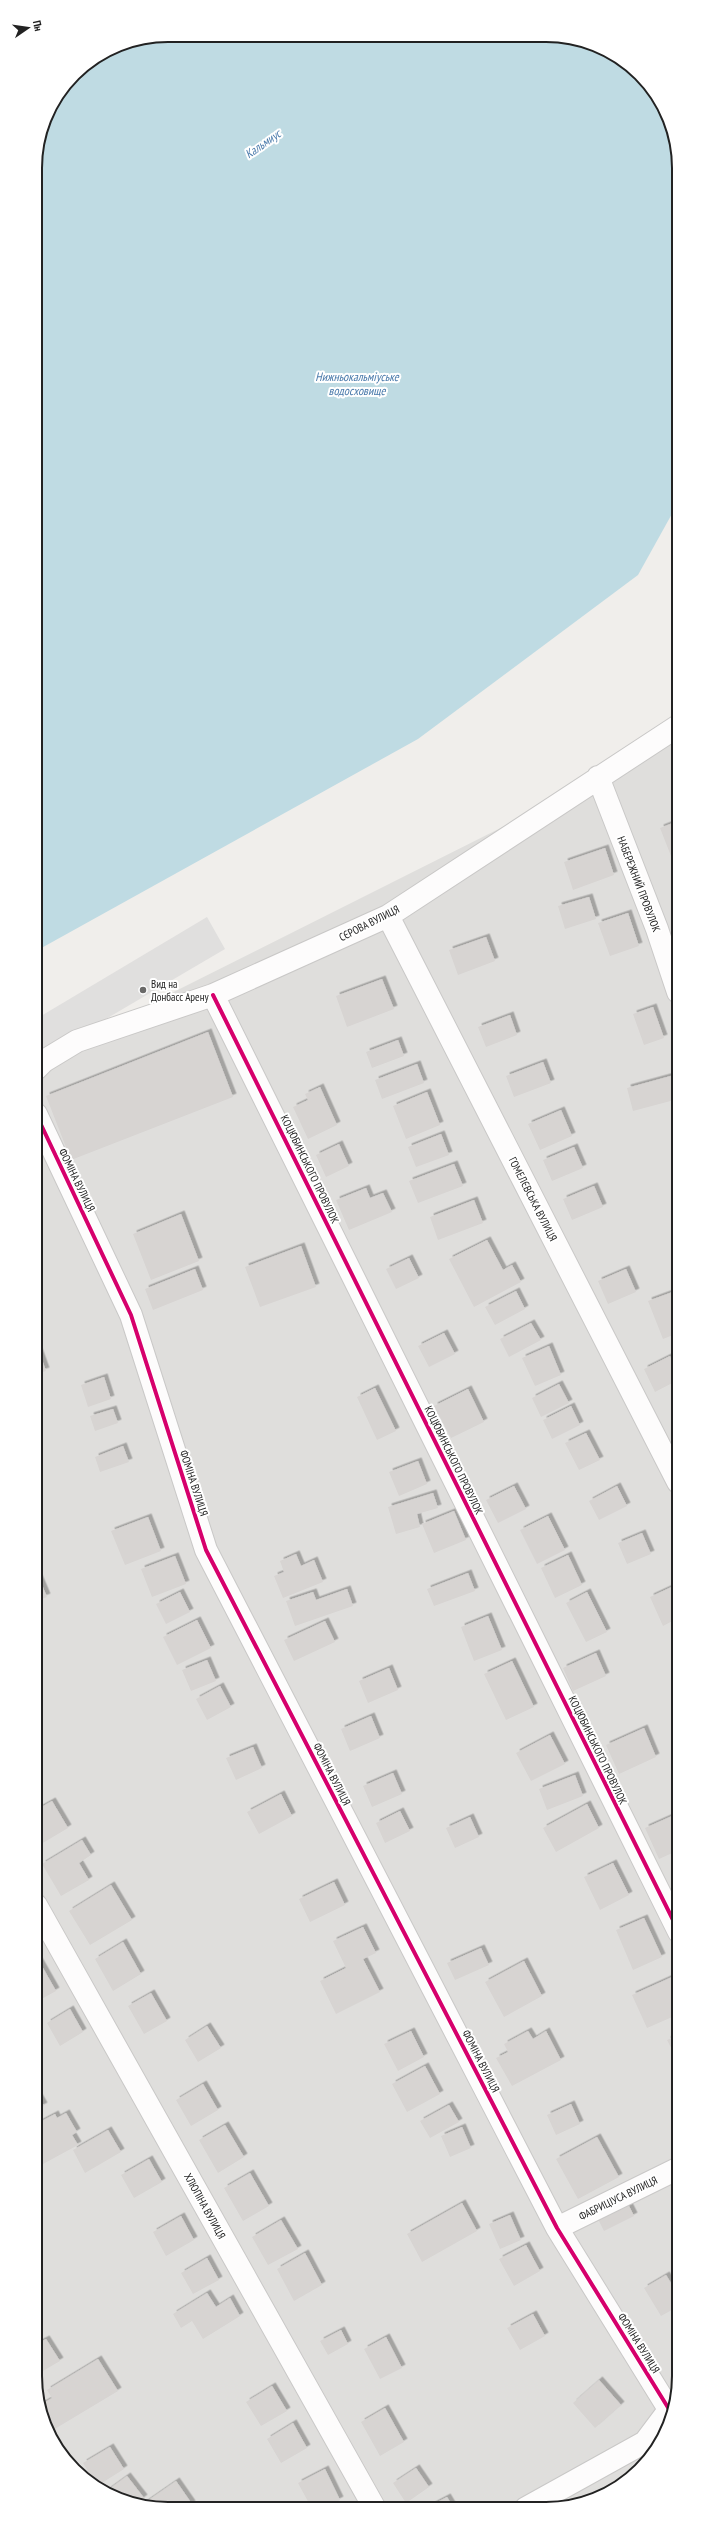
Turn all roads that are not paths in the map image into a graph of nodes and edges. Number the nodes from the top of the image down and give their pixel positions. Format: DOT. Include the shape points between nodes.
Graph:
graph roads {
  1 [pos="672,730"];
  2 [pos="598,777"];
  3 [pos="388,916"];
  4 [pos="672,974"];
  5 [pos="213,995"];
  6 [pos="42,1063"];
  7 [pos="42,1127"];
  8 [pos="672,1470"];
  9 [pos="42,1916"];
  10 [pos="672,1920"];
  11 [pos="672,2171"];
  12 [pos="557,2228"];
  13 [pos="668,2408"];
  14 [pos="663,2421"];
  15 [pos="371,2502"];
  16 [pos="537,2502"];
  1 -- 2 [label="street, СЄРОВА ВУЛИЦЯ"];
  2 -- 3 [label="street, СЄРОВА ВУЛИЦЯ"];
  2 -- 4 [label="street, НАБЕРЕЖНИЙ ПРОВУЛОК"];
  3 -- 5 [label="street, СЄРОВА ВУЛИЦЯ"];
  3 -- 8 [label="street, ГОМЕЛЄВСЬКА ВУЛИЦЯ"];
  5 -- 6 [label="street, СЄРОВА ВУЛИЦЯ" via="77,1041"];
  5 -- 10 [label="street, КОЦЮБИНСЬКОГО ПРОВУЛОК"];
  7 -- 12 [label="street, ФОМІНА ВУЛИЦЯ" via="131,1315 206,1550"];
  9 -- 15 [label="street, ХЛЮПІНА ВУЛИЦЯ"];
  11 -- 12 [label="street, ФАБРИЦІУСА ВУЛИЦЯ"];
  12 -- 13 [label="street, ФОМІНА ВУЛИЦЯ"];
  14 -- 16 [label="street" via="645,2442"];
}
